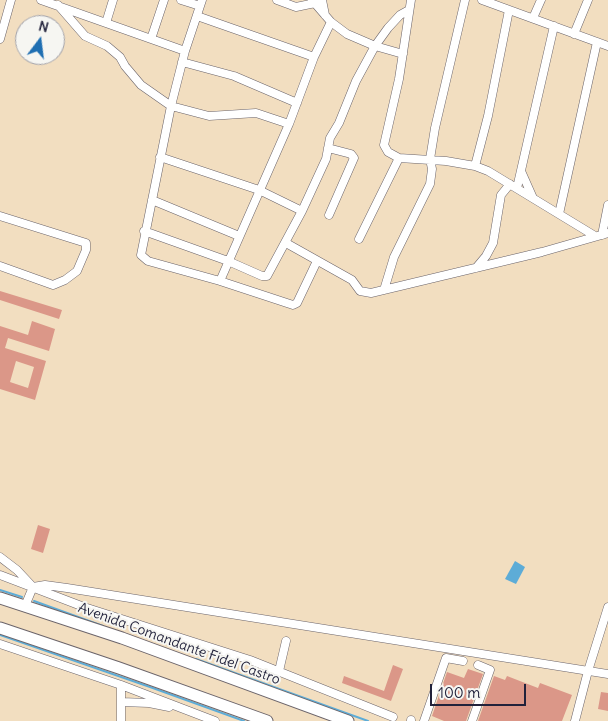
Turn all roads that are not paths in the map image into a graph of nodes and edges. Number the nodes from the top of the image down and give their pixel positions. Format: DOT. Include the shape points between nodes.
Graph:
graph roads {
  1 [pos="12,0"];
  2 [pos="41,0"];
  3 [pos="114,0"];
  4 [pos="164,0"];
  5 [pos="181,0"];
  6 [pos="277,0"];
  7 [pos="411,0"];
  8 [pos="466,0"];
  9 [pos="482,0"];
  10 [pos="541,0"];
  11 [pos="588,0"];
  12 [pos="316,1"];
  13 [pos="201,3"];
  14 [pos="58,5"];
  15 [pos="409,10"];
  16 [pos="509,10"];
  17 [pos="197,16"];
  18 [pos="533,18"];
  19 [pos="331,22"];
  20 [pos="106,23"];
  21 [pos="554,26"];
  22 [pos="574,34"];
  23 [pos="0,39"];
  24 [pos="151,39"];
  25 [pos="597,42"];
  26 [pos="375,46"];
  27 [pos="608,46"];
  28 [pos="185,51"];
  29 [pos="403,54"];
  30 [pos="314,57"];
  31 [pos="182,62"];
  32 [pos="297,103"];
  33 [pos="171,106"];
  34 [pos="288,124"];
  35 [pos="328,148"];
  36 [pos="160,157"];
  37 [pos="399,158"];
  38 [pos="430,159"];
  39 [pos="475,166"];
  40 [pos="520,171"];
  41 [pos="513,186"];
  42 [pos="259,190"];
  43 [pos="532,198"];
  44 [pos="152,200"];
  45 [pos="608,205"];
  46 [pos="302,211"];
  47 [pos="559,214"];
  48 [pos="329,215"];
  49 [pos="0,216"];
  50 [pos="144,232"];
  51 [pos="602,235"];
  52 [pos="239,236"];
  53 [pos="359,239"];
  54 [pos="286,243"];
  55 [pos="228,261"];
  56 [pos="317,261"];
  57 [pos="0,266"];
  58 [pos="476,268"];
  59 [pos="220,281"];
  60 [pos="384,290"];
  61 [pos="0,557"];
  62 [pos="0,575"];
  63 [pos="33,587"];
  64 [pos="0,598"];
  65 [pos="25,606"];
  66 [pos="608,606"];
  67 [pos="0,628"];
  68 [pos="286,641"];
  69 [pos="0,644"];
  70 [pos="463,661"];
  71 [pos="478,665"];
  72 [pos="279,671"];
  73 [pos="588,671"];
  74 [pos="608,674"];
  75 [pos="121,685"];
  76 [pos="121,702"];
  77 [pos="197,717"];
  78 [pos="393,717"];
  79 [pos="121,721"];
  80 [pos="215,721"];
  81 [pos="267,721"];
  82 [pos="348,721"];
  83 [pos="424,721"];
  84 [pos="472,721"];
  85 [pos="575,721"];
  1 -- 23 [label="street"];
  2 -- 14 [label="street"];
  3 -- 20 [label="street"];
  4 -- 24 [label="street"];
  5 -- 13 [label="street"];
  6 -- 12 [label="street" via="296,7"];
  7 -- 15 [label="street"];
  8 -- 38 [label="street"];
  9 -- 16 [label="street"];
  10 -- 18 [label="street"];
  11 -- 22 [label="street"];
  12 -- 19 [label="street"];
  13 -- 17 [label="street"];
  14 -- 20 [label="street"];
  14 -- 33 [label="street" via="85,36 107,46 120,57 141,85"];
  15 -- 26 [label="street" via="393,22"];
  15 -- 29 [label="street"];
  16 -- 18 [label="street"];
  16 -- 39 [label="street"];
  17 -- 28 [label="street"];
  17 -- 30 [label="street"];
  18 -- 21 [label="street"];
  19 -- 26 [label="street" via="347,34"];
  19 -- 30 [label="street"];
  20 -- 24 [label="street"];
  21 -- 22 [label="street"];
  21 -- 40 [label="street"];
  22 -- 25 [label="street"];
  24 -- 28 [label="street"];
  25 -- 27 [label="street"];
  25 -- 47 [label="street"];
  26 -- 29 [label="street"];
  26 -- 35 [label="street" via="356,81"];
  28 -- 31 [label="street"];
  29 -- 37 [label="street" via="384,145 388,152"];
  30 -- 32 [label="street"];
  31 -- 32 [label="street" via="234,76"];
  31 -- 33 [label="street"];
  32 -- 34 [label="street"];
  33 -- 34 [label="street" via="209,116 256,113"];
  33 -- 36 [label="street"];
  34 -- 42 [label="street"];
  35 -- 46 [label="street"];
  35 -- 48 [label="street" via="351,154 354,158"];
  36 -- 42 [label="street"];
  36 -- 44 [label="street"];
  37 -- 38 [label="street"];
  37 -- 53 [label="street"];
  38 -- 39 [label="street"];
  38 -- 60 [label="street" via="430,184 394,257"];
  39 -- 41 [label="street"];
  40 -- 41 [label="street"];
  40 -- 43 [label="street"];
  41 -- 43 [label="street"];
  41 -- 58 [label="street" via="501,196 493,243"];
  42 -- 46 [label="street"];
  42 -- 52 [label="street"];
  43 -- 47 [label="street"];
  44 -- 50 [label="street"];
  44 -- 52 [label="street"];
  45 -- 51 [label="street"];
  46 -- 54 [label="street"];
  47 -- 51 [label="street"];
  49 -- 57 [label="street" via="86,243 86,250 76,270 53,285"];
  50 -- 55 [label="street"];
  50 -- 59 [label="street" via="140,251 144,260"];
  51 -- 58 [label="street"];
  52 -- 55 [label="street"];
  54 -- 55 [label="street" via="268,276"];
  54 -- 56 [label="street"];
  55 -- 59 [label="street"];
  56 -- 59 [label="street" via="298,302 293,305"];
  56 -- 60 [label="street" via="352,280 363,292"];
  58 -- 60 [label="street"];
  61 -- 63 [label="street"];
  62 -- 63 [label="street"];
  63 -- 65 [label="street"];
  63 -- 72 [label="street"];
  63 -- 73 [label="street" via="60,587"];
  64 -- 65 [label="highway, Avenida Comandante Fidel Castro"];
  65 -- 82 [label="highway, Avenida Comandante Fidel Castro"];
  66 -- 73 [label="street"];
  67 -- 81 [label="highway"];
  68 -- 72 [label="street"];
  69 -- 75 [label="street"];
  70 -- 83 [label="street" via="446,658"];
  71 -- 84 [label="street" via="490,670"];
  72 -- 78 [label="street"];
  73 -- 74 [label="street"];
  73 -- 85 [label="street"];
  75 -- 76 [label="street"];
  75 -- 77 [label="street"];
  76 -- 77 [label="street" via="149,703"];
  76 -- 79 [label="street"];
  77 -- 80 [label="street"];
}
